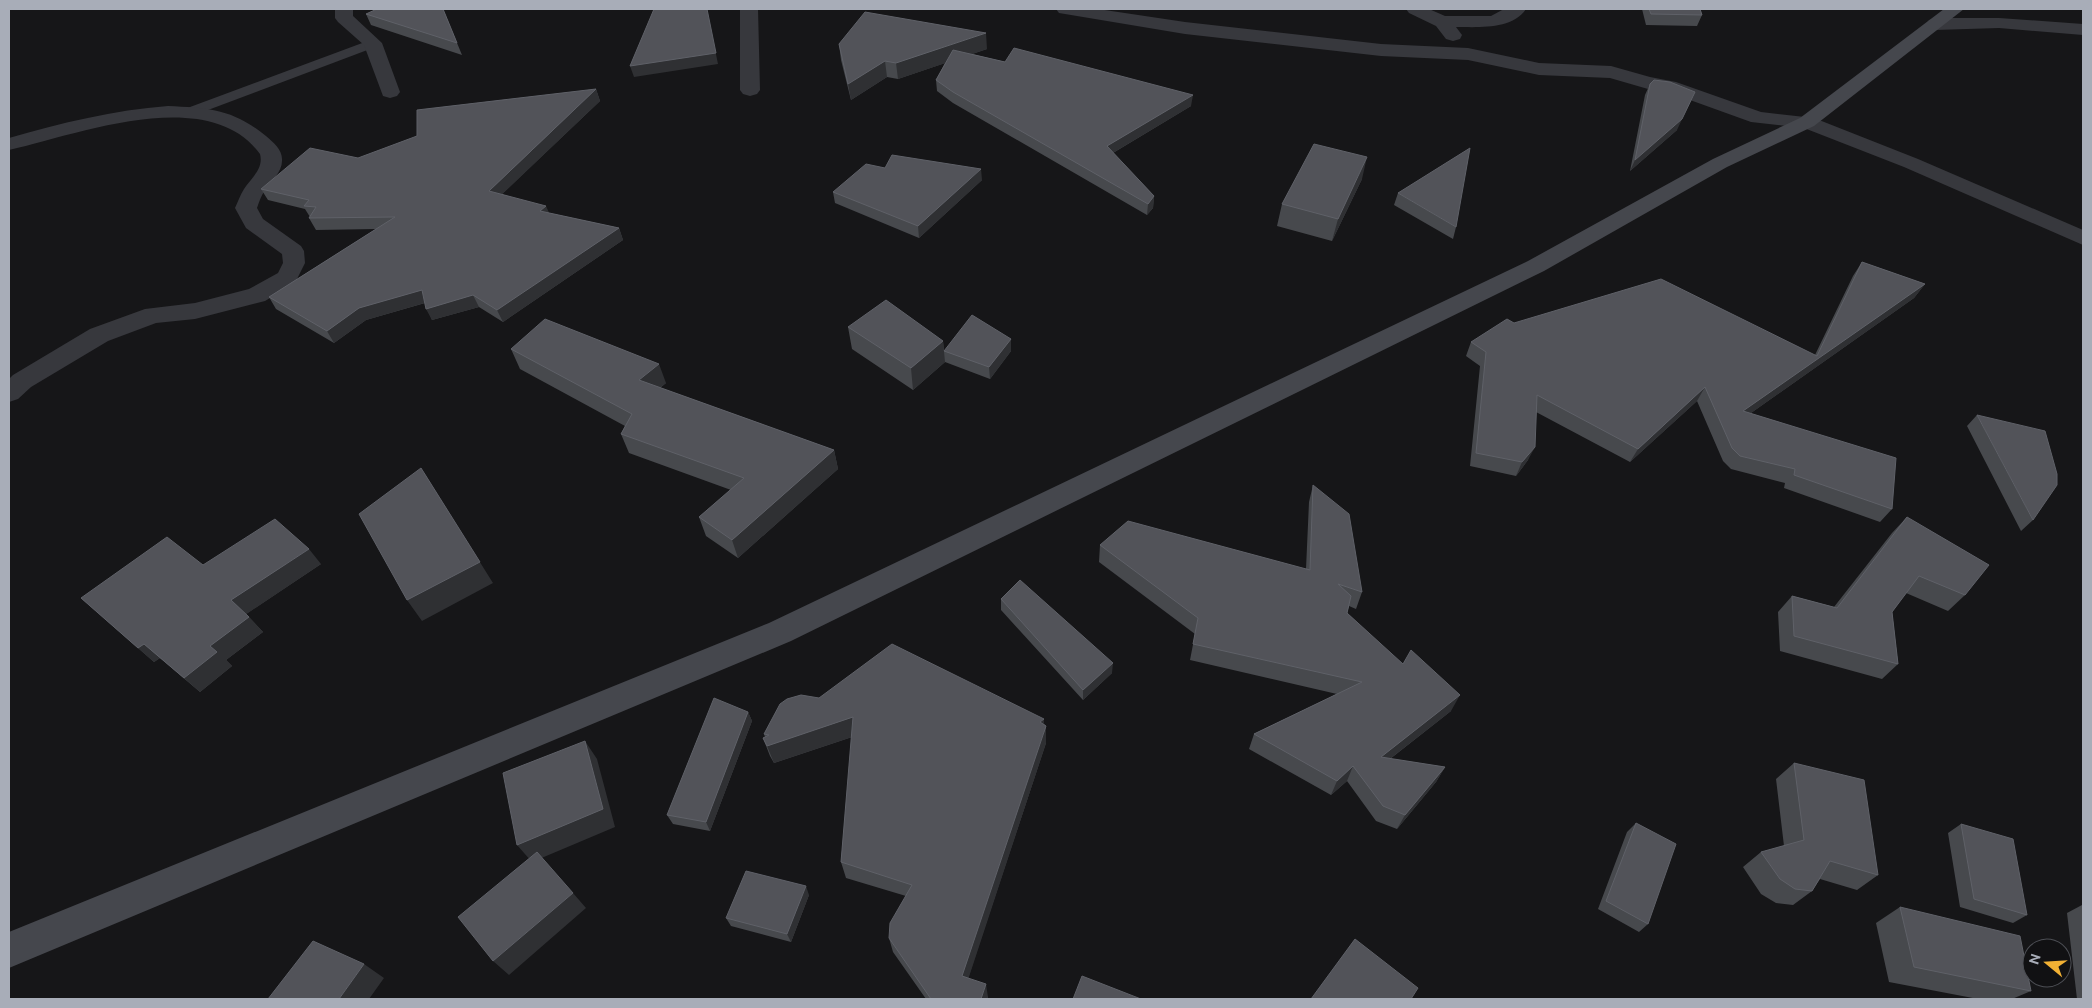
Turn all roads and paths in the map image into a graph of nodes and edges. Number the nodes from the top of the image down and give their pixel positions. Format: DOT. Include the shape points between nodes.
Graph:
graph roads {
  1 [pos="344,9"];
  2 [pos="748,9"];
  3 [pos="1065,9"];
  4 [pos="1415,9"];
  5 [pos="1517,9"];
  6 [pos="1945,17"];
  7 [pos="1442,22"];
  8 [pos="2083,30"];
  9 [pos="373,42"];
  10 [pos="1468,54"];
  11 [pos="750,90"];
  12 [pos="390,92"];
  13 [pos="187,112"];
  14 [pos="1806,122"];
  15 [pos="9,144"];
  16 [pos="2083,238"];
  17 [pos="9,393"];
  18 [pos="9,950"];
  1 -- 9 [label="street" via="344,18"];
  2 -- 11 [label="street"];
  3 -- 10 [label="street" via="1194,29 1381,50"];
  4 -- 7 [label="street"];
  5 -- 7 [label="street" via="1495,21"];
  6 -- 8 [label="street"];
  6 -- 14 [label="main road"];
  7 -- 10 [label="street"];
  9 -- 12 [label="street"];
  9 -- 13 [label="lane"];
  10 -- 14 [label="street" via="1539,68 1611,72 1669,86 1758,118"];
  13 -- 15 [label="street" via="111,119"];
  13 -- 17 [label="street" via="221,117 244,128 269,149 272,160 268,173 246,208 254,224 293,251 294,263 287,278 257,295 195,311 153,315 99,335"];
  14 -- 16 [label="street" via="1911,163"];
  14 -- 18 [label="main road" via="1720,163 1536,266 780,632"];
}
